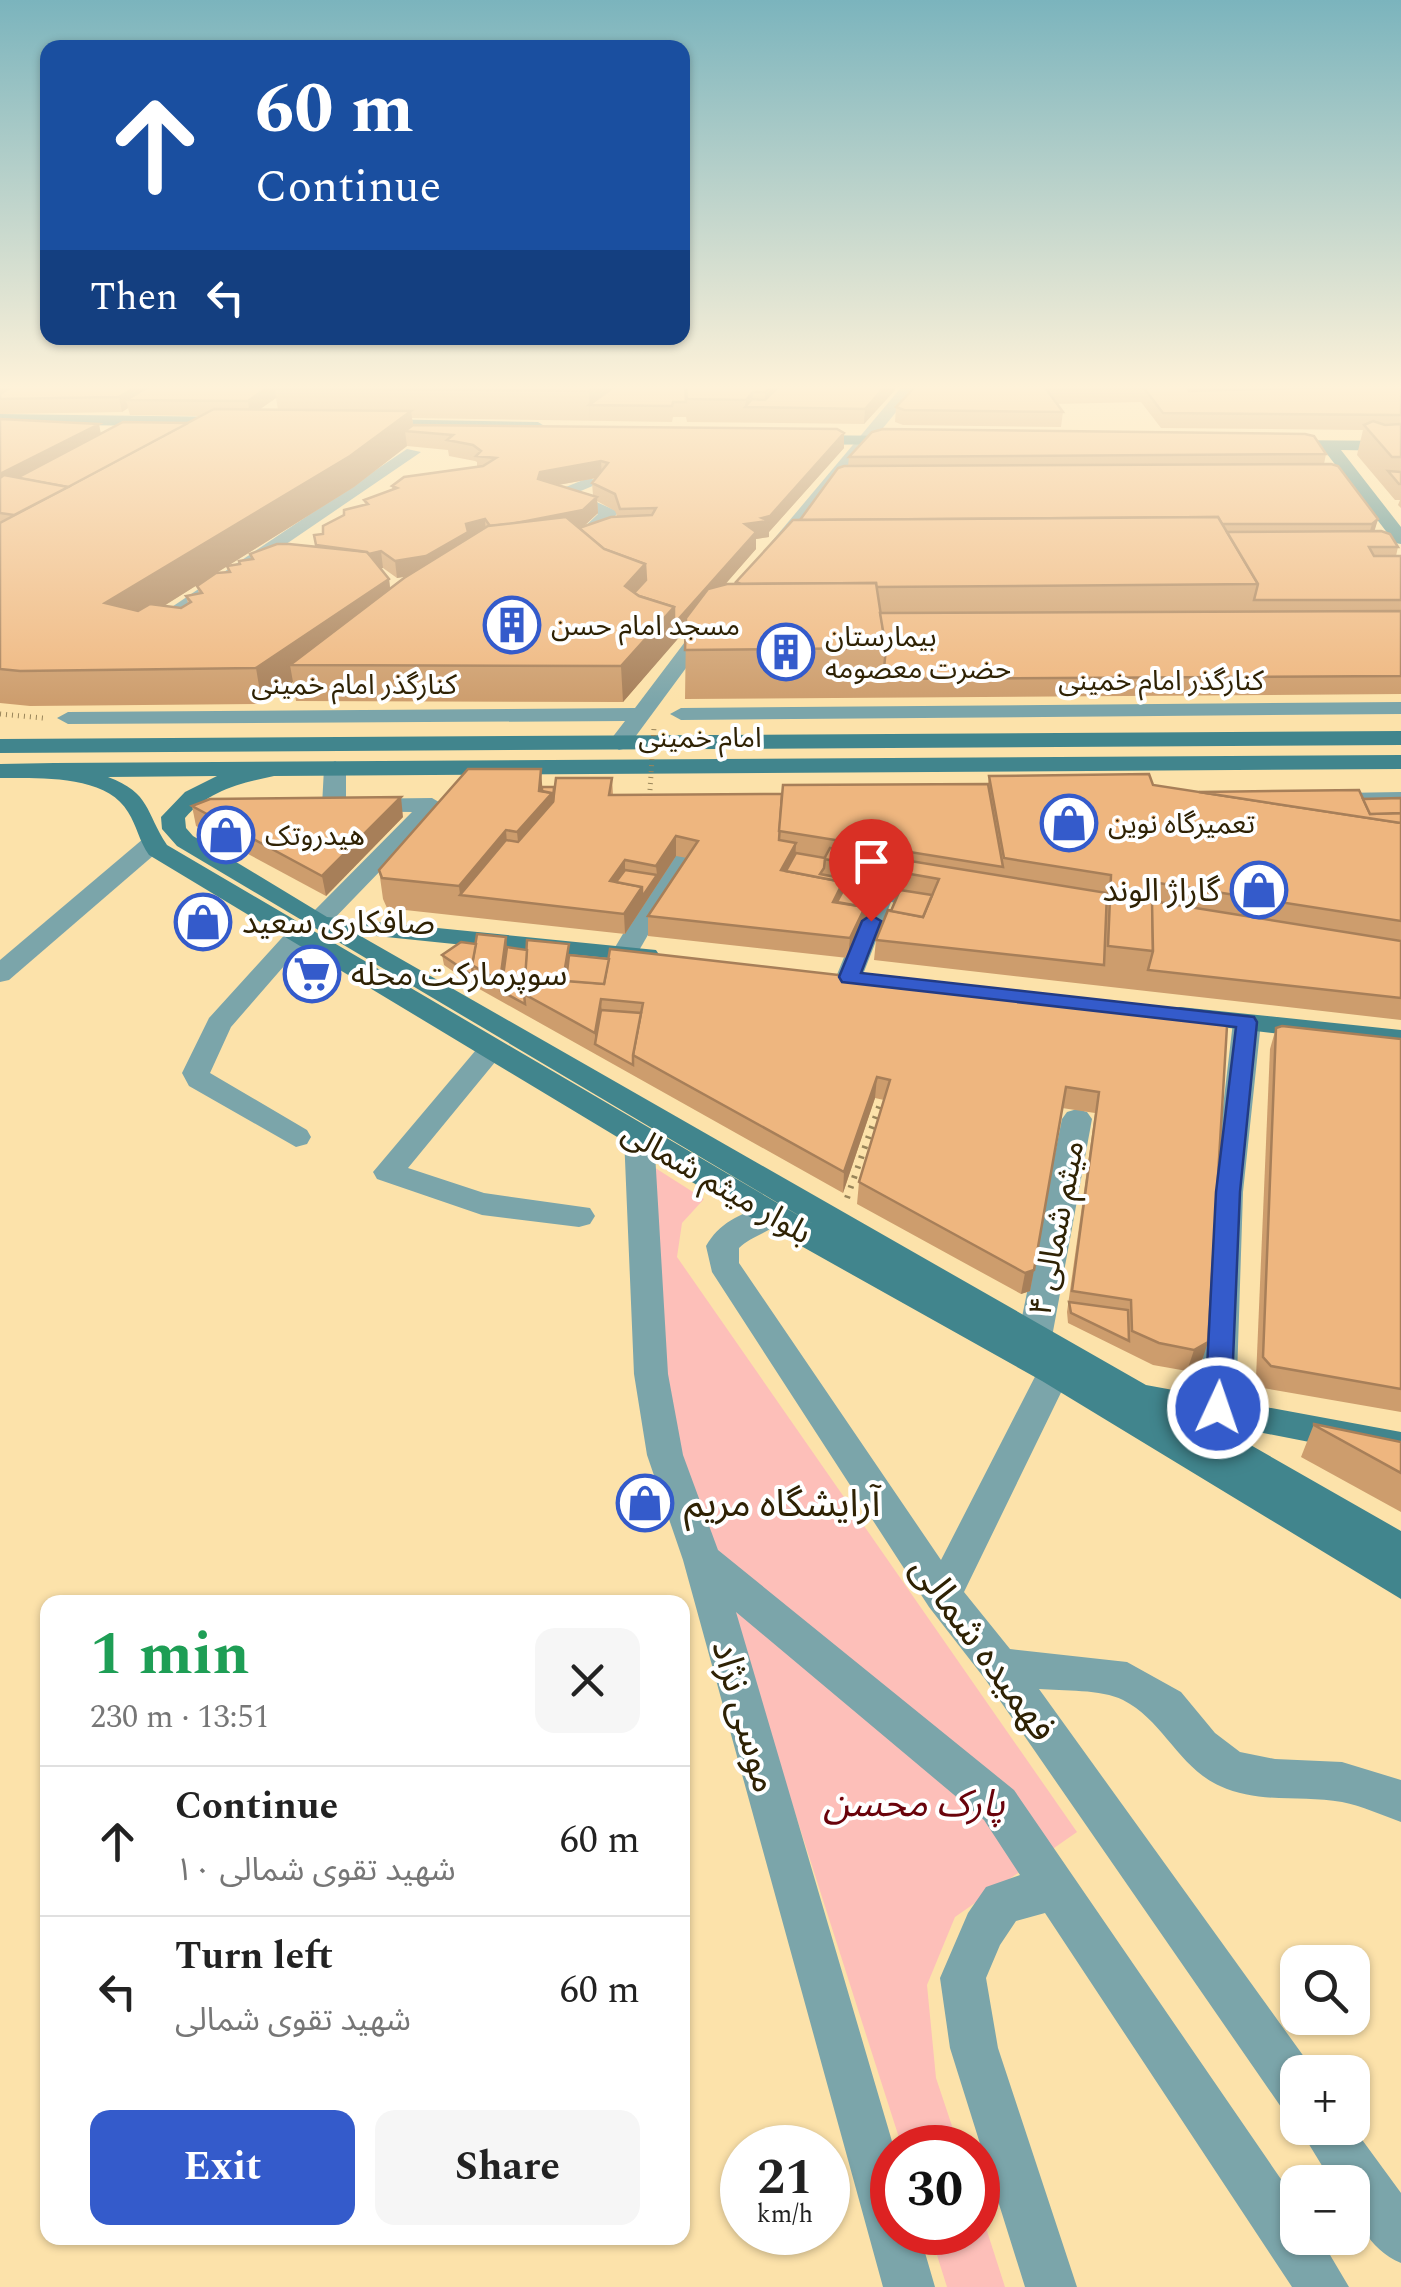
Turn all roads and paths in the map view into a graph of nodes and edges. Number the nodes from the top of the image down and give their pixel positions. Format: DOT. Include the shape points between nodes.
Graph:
graph roads {
  1 [pos="355,491"];
  2 [pos="567,491"];
  3 [pos="830,491"];
  4 [pos="1362,491"];
  5 [pos="592,529"];
  6 [pos="626,529"];
  7 [pos="551,541"];
  8 [pos="1395,542"];
  9 [pos="774,548"];
  10 [pos="252,560"];
  11 [pos="287,566"];
  12 [pos="718,621"];
  13 [pos="138,636"];
  14 [pos="297,691"];
  15 [pos="1401,708"];
  16 [pos="0,714"];
  17 [pos="268,714"];
  18 [pos="681,714"];
  19 [pos="68,718"];
  20 [pos="648,721"];
  21 [pos="0,728"];
  22 [pos="1401,738"];
  23 [pos="618,743"];
  24 [pos="0,746"];
  25 [pos="57,758"];
  26 [pos="1400,765"];
  27 [pos="335,768"];
  28 [pos="271,770"];
  29 [pos="0,771"];
  30 [pos="650,790"];
  31 [pos="1401,796"];
  32 [pos="1325,798"];
  33 [pos="136,806"];
  34 [pos="203,806"];
  35 [pos="152,844"];
  36 [pos="680,858"];
  37 [pos="826,883"];
  38 [pos="882,893"];
  39 [pos="932,902"];
  40 [pos="307,929"];
  41 [pos="624,954"];
  42 [pos="680,960"];
  43 [pos="0,974"];
  44 [pos="849,977"];
  45 [pos="1152,1011"];
  46 [pos="1247,1022"];
  47 [pos="1401,1038"];
  48 [pos="491,1050"];
  49 [pos="880,1104"];
  50 [pos="1077,1118"];
  51 [pos="639,1136"];
  52 [pos="296,1137"];
  53 [pos="771,1215"];
  54 [pos="579,1216"];
  55 [pos="839,1222"];
  56 [pos="1034,1337"];
  57 [pos="1054,1372"];
  58 [pos="1133,1394"];
  59 [pos="1218,1408"];
  60 [pos="1401,1446"];
  61 [pos="1401,1550"];
  62 [pos="702,1560"];
  63 [pos="1401,1582"];
  64 [pos="943,1595"];
  65 [pos="999,1666"];
  66 [pos="1401,1802"];
  67 [pos="1054,1888"];
  68 [pos="1280,2064"];
  69 [pos="1336,2145"];
  70 [pos="870,2150"];
  71 [pos="1401,2237"];
  72 [pos="900,2255"];
  73 [pos="909,2287"];
  74 [pos="1051,2287"];
  75 [pos="1323,2287"];
  1 -- 10 [label="street"];
  2 -- 5 [label="street" via="560,493 610,512"];
  3 -- 9 [label="street"];
  4 -- 8 [label="main road"];
  5 -- 6 [label="street"];
  5 -- 7 [label="street"];
  10 -- 11 [label="street"];
  10 -- 13 [label="street"];
  12 -- 20 [label="street"];
  14 -- 17 [label="street"];
  15 -- 18 [label="street, کنارگذر امام خمینی"];
  16 -- 19 [label="path"];
  17 -- 19 [label="street, کنارگذر امام خمینی"];
  17 -- 20 [label="street, کنارگذر امام خمینی"];
  20 -- 23 [label="street"];
  20 -- 30 [label="path, bridge"];
  21 -- 25 [label="main road"];
  22 -- 23 [label="main road, امام خمینی"];
  23 -- 25 [label="main road, امام خمینی"];
  24 -- 25 [label="main road, امام خمینی"];
  25 -- 28 [label="main road, امام خمینی"];
  25 -- 29 [label="main road, امام خمینی"];
  25 -- 33 [label="main road"];
  26 -- 27 [label="main road, امام خمینی"];
  27 -- 28 [label="main road, امام خمینی"];
  27 -- 40 [label="street" via="325,806 432,804"];
  28 -- 34 [label="main road" via="214,784"];
  31 -- 32 [label="lane"];
  33 -- 34 [label="main road" via="156,789 176,788"];
  33 -- 35 [label="main road"];
  34 -- 40 [label="main road, بلوار میثم شمالی" via="173,816 174,829"];
  35 -- 40 [label="main road, بلوار میثم شمالی"];
  35 -- 43 [label="street"];
  36 -- 41 [label="street"];
  37 -- 38 [label="street"];
  38 -- 39 [label="street"];
  38 -- 44 [label="street"];
  40 -- 41 [label="main road"];
  40 -- 48 [label="main road, بلوار میثم شمالی"];
  40 -- 52 [label="street" via="218,1024 196,1073"];
  40 -- 55 [label="main road, بلوار میثم شمالی"];
  41 -- 42 [label="main road"];
  45 -- 46 [label="main road"];
  46 -- 47 [label="main road"];
  46 -- 59 [label="street" via="1228,1192"];
  48 -- 51 [label="main road, بلوار میثم شمالی"];
  48 -- 54 [label="street" via="388,1172 482,1204"];
  49 -- 55 [label="path"];
  50 -- 56 [label="street, میثم شمالی ۴"];
  51 -- 53 [label="main road, بلوار میثم شمالی"];
  51 -- 62 [label="street, موسی نژاد" via="651,1374 664,1455"];
  53 -- 57 [label="main road, بلوار میثم شمالی"];
  53 -- 64 [label="street, فهمیده شمالی" via="733,1232 722,1246 723,1264"];
  55 -- 56 [label="main road, بلوار میثم شمالی"];
  56 -- 58 [label="main road, بلوار میثم شمالی"];
  57 -- 63 [label="main road, بلوار میثم شمالی"];
  57 -- 64 [label="street"];
  58 -- 59 [label="main road"];
  58 -- 61 [label="main road, بلوار میثم شمالی"];
  59 -- 60 [label="main road"];
  62 -- 67 [label="street" via="999,1805"];
  62 -- 70 [label="street, موسی نژاد"];
  64 -- 65 [label="street, فهمیده شمالی"];
  65 -- 66 [label="street" via="1127,1680 1166,1705 1200,1747 1230,1770 1342,1782"];
  65 -- 68 [label="street, فهمیده شمالی"];
  67 -- 74 [label="street" via="1002,1903 963,1978 979,2066"];
  67 -- 75 [label="street"];
  69 -- 71 [label="street"];
  72 -- 73 [label="street, موسی نژاد"];
}
